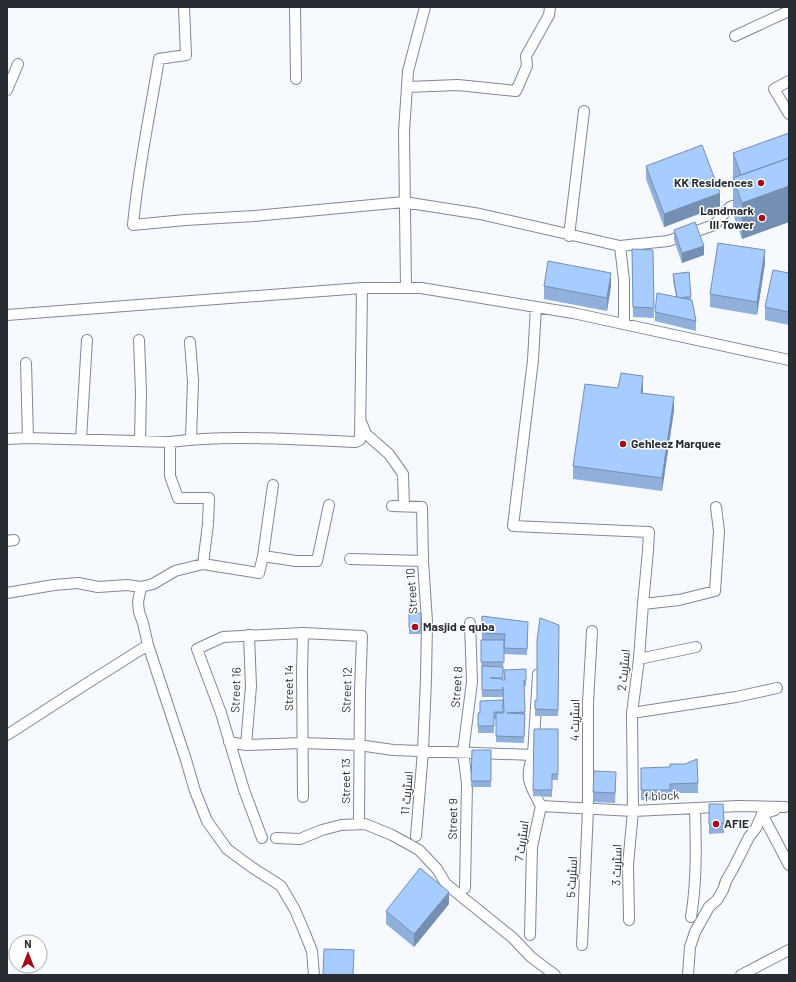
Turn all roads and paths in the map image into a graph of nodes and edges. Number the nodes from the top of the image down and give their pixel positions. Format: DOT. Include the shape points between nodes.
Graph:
graph roads {
  1 [pos="184,7"];
  2 [pos="295,7"];
  3 [pos="424,7"];
  4 [pos="550,7"];
  5 [pos="789,10"];
  6 [pos="735,36"];
  7 [pos="18,64"];
  8 [pos="296,79"];
  9 [pos="789,81"];
  10 [pos="407,86"];
  11 [pos="7,90"];
  12 [pos="584,111"];
  13 [pos="789,114"];
  14 [pos="752,200"];
  15 [pos="404,202"];
  16 [pos="569,236"];
  17 [pos="620,246"];
  18 [pos="362,288"];
  19 [pos="406,288"];
  20 [pos="536,307"];
  21 [pos="7,315"];
  22 [pos="624,323"];
  23 [pos="87,340"];
  24 [pos="139,340"];
  25 [pos="190,342"];
  26 [pos="789,360"];
  27 [pos="26,363"];
  28 [pos="360,420"];
  29 [pos="28,438"];
  30 [pos="7,439"];
  31 [pos="81,439"];
  32 [pos="191,439"];
  33 [pos="140,440"];
  34 [pos="170,442"];
  35 [pos="273,485"];
  36 [pos="329,505"];
  37 [pos="392,506"];
  38 [pos="404,506"];
  39 [pos="716,507"];
  40 [pos="263,556"];
  41 [pos="350,559"];
  42 [pos="423,561"];
  43 [pos="203,564"];
  44 [pos="141,586"];
  45 [pos="7,593"];
  46 [pos="643,604"];
  47 [pos="470,623"];
  48 [pos="592,631"];
  49 [pos="303,633"];
  50 [pos="249,635"];
  51 [pos="148,646"];
  52 [pos="696,647"];
  53 [pos="639,659"];
  54 [pos="538,663"];
  55 [pos="777,688"];
  56 [pos="632,713"];
  57 [pos="7,735"];
  58 [pos="229,742"];
  59 [pos="302,743"];
  60 [pos="246,745"];
  61 [pos="359,745"];
  62 [pos="423,751"];
  63 [pos="463,752"];
  64 [pos="533,755"];
  65 [pos="303,797"];
  66 [pos="541,806"];
  67 [pos="787,807"];
  68 [pos="695,808"];
  69 [pos="588,809"];
  70 [pos="633,811"];
  71 [pos="762,814"];
  72 [pos="359,818"];
  73 [pos="416,836"];
  74 [pos="262,838"];
  75 [pos="276,838"];
  76 [pos="789,865"];
  77 [pos="465,888"];
  78 [pos="691,917"];
  79 [pos="629,920"];
  80 [pos="530,935"];
  81 [pos="582,945"];
  82 [pos="789,950"];
  83 [pos="314,975"];
  84 [pos="555,975"];
  85 [pos="688,975"];
  86 [pos="741,975"];
  1 -- 15 [label="street" via="186,55 159,59 132,225"];
  2 -- 8 [label="street"];
  3 -- 10 [label="street" via="408,71"];
  4 -- 10 [label="street" via="549,15 526,56 527,66 516,91 458,85"];
  5 -- 6 [label="street"];
  7 -- 11 [label="street"];
  9 -- 13 [label="street" via="774,89"];
  10 -- 15 [label="street"];
  12 -- 16 [label="street"];
  14 -- 17 [label="street" via="730,207 714,225 668,241"];
  15 -- 16 [label="street" via="480,214"];
  15 -- 19 [label="street"];
  16 -- 17 [label="street"];
  17 -- 22 [label="street" via="624,280"];
  18 -- 19 [label="street"];
  18 -- 21 [label="street"];
  18 -- 28 [label="street"];
  19 -- 20 [label="street" via="421,288"];
  20 -- 22 [label="street"];
  20 -- 46 [label="street, اسٹریٹ 2" via="533,360 513,526 649,532"];
  22 -- 26 [label="street"];
  23 -- 31 [label="street"];
  24 -- 33 [label="street"];
  25 -- 32 [label="street" via="193,381"];
  27 -- 29 [label="street"];
  28 -- 32 [label="street" via="360,440 356,442"];
  28 -- 38 [label="street" via="366,434 389,454 402,474"];
  29 -- 30 [label="street"];
  29 -- 31 [label="street"];
  31 -- 33 [label="street"];
  32 -- 34 [label="street"];
  33 -- 34 [label="street"];
  34 -- 43 [label="street" via="170,476 178,498 209,498"];
  35 -- 40 [label="street"];
  36 -- 40 [label="street" via="317,561"];
  37 -- 38 [label="street, Street 10"];
  38 -- 42 [label="street, Street 10" via="422,507"];
  39 -- 46 [label="street" via="719,531 715,591 679,600"];
  40 -- 43 [label="street" via="259,573"];
  41 -- 42 [label="street"];
  42 -- 62 [label="street, Street 10" via="427,622"];
  43 -- 44 [label="street" via="175,571 153,584"];
  44 -- 45 [label="street" via="98,587 78,583"];
  44 -- 51 [label="street" via="139,612"];
  46 -- 53 [label="street, اسٹریٹ 2"];
  47 -- 63 [label="street, Street 8" via="472,682"];
  48 -- 69 [label="street, اسٹریٹ 4" via="588,703"];
  49 -- 50 [label="street"];
  49 -- 59 [label="street, Street 14"];
  49 -- 61 [label="street, Street 12" via="362,636"];
  50 -- 58 [label="street" via="223,637 197,649"];
  50 -- 60 [label="street, Street 16" via="251,686"];
  51 -- 57 [label="street"];
  51 -- 83 [label="street" via="207,821 227,849 281,886 295,910 312,951"];
  52 -- 53 [label="street"];
  53 -- 56 [label="street, اسٹریٹ 2"];
  54 -- 64 [label="street, اسٹریٹ 7"];
  55 -- 56 [label="street" via="736,698"];
  56 -- 70 [label="street, اسٹریٹ 2"];
  58 -- 60 [label="street"];
  58 -- 74 [label="street"];
  59 -- 60 [label="street"];
  59 -- 61 [label="street"];
  59 -- 65 [label="street, Street 14"];
  61 -- 62 [label="street"];
  61 -- 72 [label="street, Street 13"];
  62 -- 63 [label="street"];
  62 -- 73 [label="street, اسٹریٹ 11"];
  63 -- 64 [label="street"];
  63 -- 77 [label="street, Street 9" via="467,783"];
  64 -- 66 [label="street, اسٹریٹ 7" via="528,767 529,783"];
  66 -- 69 [label="street, f block"];
  66 -- 80 [label="street, اسٹریٹ 7" via="532,847"];
  67 -- 68 [label="street, f block"];
  67 -- 71 [label="street"];
  68 -- 70 [label="street, f block"];
  68 -- 78 [label="street" via="696,853"];
  69 -- 70 [label="street, f block"];
  69 -- 81 [label="street, اسٹریٹ 5"];
  70 -- 79 [label="street, اسٹریٹ 3" via="628,865"];
  71 -- 76 [label="street"];
  71 -- 85 [label="street" via="723,890 709,907 695,932 690,947"];
  75 -- 84 [label="street" via="300,839 322,830 349,824 365,824 392,835 419,850 437,869 446,884"];
  82 -- 86 [label="street"];
}
